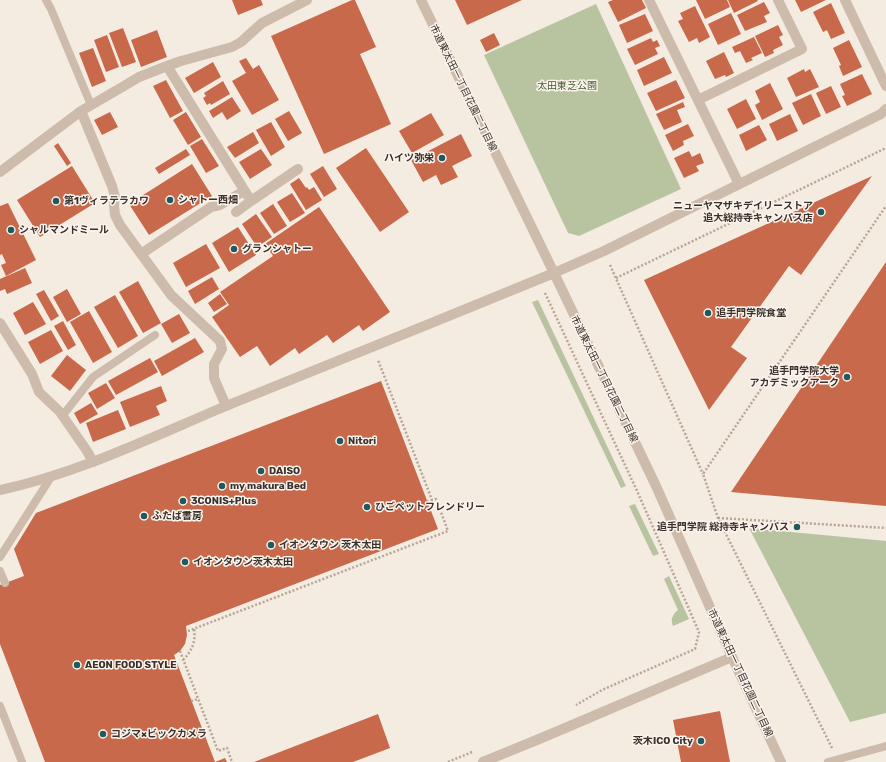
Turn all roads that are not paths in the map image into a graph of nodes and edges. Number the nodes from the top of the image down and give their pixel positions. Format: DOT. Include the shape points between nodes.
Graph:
graph roads {
  1 [pos="46,0"];
  2 [pos="307,0"];
  3 [pos="421,0"];
  4 [pos="649,0"];
  5 [pos="778,0"];
  6 [pos="845,0"];
  7 [pos="167,66"];
  8 [pos="886,86"];
  9 [pos="698,100"];
  10 [pos="91,105"];
  11 [pos="886,109"];
  12 [pos="81,111"];
  13 [pos="298,169"];
  14 [pos="0,172"];
  15 [pos="739,184"];
  16 [pos="244,192"];
  17 [pos="251,201"];
  18 [pos="236,212"];
  19 [pos="141,254"];
  20 [pos="554,273"];
  21 [pos="0,323"];
  22 [pos="155,335"];
  23 [pos="226,406"];
  24 [pos="63,416"];
  25 [pos="93,462"];
  26 [pos="51,477"];
  27 [pos="0,490"];
  28 [pos="0,557"];
  29 [pos="0,573"];
  30 [pos="5,583"];
  31 [pos="732,657"];
  32 [pos="0,706"];
  33 [pos="886,746"];
  34 [pos="22,762"];
  35 [pos="483,762"];
  36 [pos="781,762"];
  37 [pos="828,762"];
  1 -- 10 [label="lane"];
  2 -- 7 [label="street" via="262,23 241,42"];
  3 -- 20 [label="street, 市道東太田一丁目花園二丁目線"];
  4 -- 9 [label="street"];
  5 -- 9 [label="street" via="802,49"];
  6 -- 8 [label="street"];
  7 -- 10 [label="street" via="134,80"];
  7 -- 16 [label="street"];
  9 -- 15 [label="street"];
  10 -- 12 [label="street"];
  11 -- 15 [label="street" via="881,114"];
  12 -- 14 [label="street"];
  12 -- 19 [label="street" via="112,186 115,214"];
  13 -- 17 [label="street"];
  15 -- 20 [label="street"];
  16 -- 17 [label="street"];
  16 -- 19 [label="street" via="211,207"];
  17 -- 18 [label="street"];
  19 -- 23 [label="street" via="170,295 220,341 222,349 214,364 214,378"];
  20 -- 23 [label="street"];
  20 -- 31 [label="street, 市道東太田一丁目花園二丁目線" via="656,486"];
  21 -- 24 [label="street" via="32,374 39,392"];
  22 -- 24 [label="lane" via="93,377"];
  23 -- 25 [label="street"];
  24 -- 25 [label="street"];
  25 -- 26 [label="street"];
  26 -- 27 [label="street"];
  26 -- 28 [label="lane"];
  29 -- 30 [label="lane"];
  31 -- 35 [label="street"];
  31 -- 36 [label="street, 市道東太田一丁目花園二丁目線"];
  32 -- 34 [label="lane"];
  33 -- 37 [label="lane"];
}
